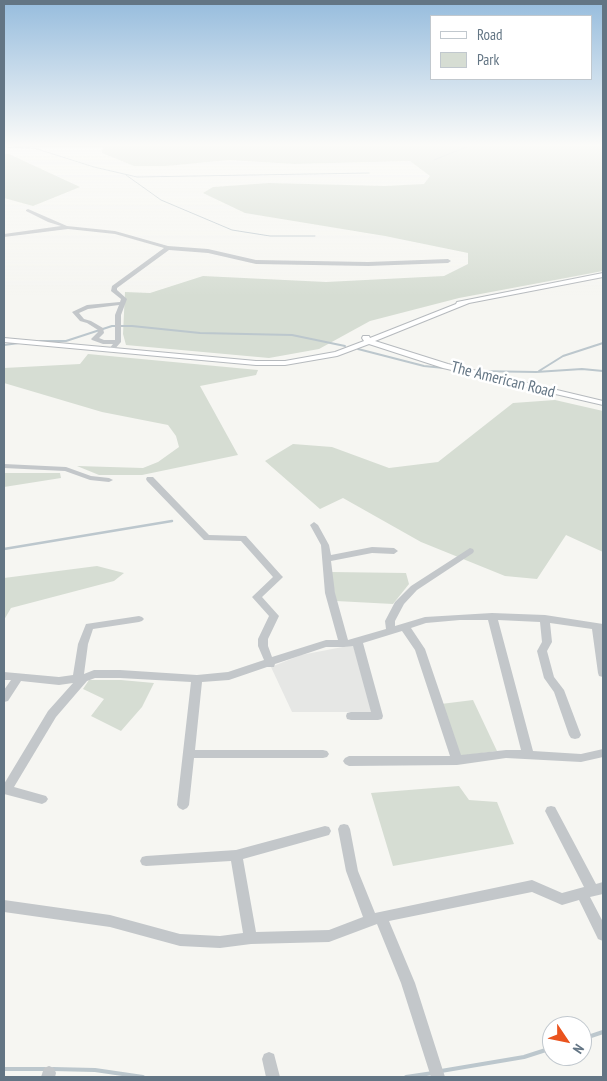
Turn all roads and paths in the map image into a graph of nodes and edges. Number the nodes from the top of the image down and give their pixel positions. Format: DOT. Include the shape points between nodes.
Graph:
graph roads {
  1 [pos="28,210"];
  2 [pos="68,227"];
  3 [pos="4,236"];
  4 [pos="168,248"];
  5 [pos="448,261"];
  6 [pos="603,275"];
  7 [pos="466,302"];
  8 [pos="123,303"];
  9 [pos="388,333"];
  10 [pos="4,340"];
  11 [pos="369,340"];
  12 [pos="118,342"];
  13 [pos="386,346"];
  14 [pos="112,350"];
  15 [pos="347,350"];
  16 [pos="316,358"];
  17 [pos="603,403"];
  18 [pos="4,466"];
  19 [pos="150,478"];
  20 [pos="109,480"];
  21 [pos="314,525"];
  22 [pos="394,551"];
  23 [pos="470,551"];
  24 [pos="326,559"];
  25 [pos="492,616"];
  26 [pos="139,618"];
  27 [pos="545,618"];
  28 [pos="600,626"];
  29 [pos="403,627"];
  30 [pos="391,631"];
  31 [pos="357,641"];
  32 [pos="344,644"];
  33 [pos="270,664"];
  34 [pos="603,673"];
  35 [pos="4,676"];
  36 [pos="18,676"];
  37 [pos="80,679"];
  38 [pos="197,679"];
  39 [pos="4,698"];
  40 [pos="351,716"];
  41 [pos="575,735"];
  42 [pos="603,752"];
  43 [pos="189,754"];
  44 [pos="323,754"];
  45 [pos="528,754"];
  46 [pos="457,760"];
  47 [pos="349,761"];
  48 [pos="5,789"];
  49 [pos="42,799"];
  50 [pos="183,805"];
  51 [pos="551,811"];
  52 [pos="344,829"];
  53 [pos="325,831"];
  54 [pos="236,855"];
  55 [pos="146,861"];
  56 [pos="593,891"];
  57 [pos="4,906"];
  58 [pos="376,919"];
  59 [pos="603,935"];
  60 [pos="251,938"];
  61 [pos="269,1059"];
  62 [pos="273,1077"];
  63 [pos="438,1077"];
  1 -- 2 [label="street"];
  2 -- 3 [label="street"];
  2 -- 4 [label="street" via="115,233"];
  4 -- 5 [label="street" via="208,251 256,262 368,264"];
  4 -- 8 [label="street" via="114,287 114,291 124,299"];
  6 -- 7 [label="main road"];
  7 -- 9 [label="main road"];
  7 -- 11 [label="main road" via="436,309"];
  8 -- 12 [label="street" via="118,315"];
  8 -- 12 [label="street" via="87,307 75,312 82,320 101,329 94,339"];
  9 -- 11 [label="main road"];
  9 -- 13 [label="main road" via="384,339"];
  10 -- 14 [label="main road"];
  11 -- 13 [label="main road"];
  11 -- 15 [label="main road"];
  11 -- 16 [label="main road"];
  12 -- 14 [label="street"];
  13 -- 15 [label="main road"];
  13 -- 17 [label="main road, The American Road" via="469,372"];
  14 -- 16 [label="main road" via="270,364"];
  15 -- 16 [label="main road"];
  18 -- 20 [label="street" via="66,469 90,478"];
  19 -- 33 [label="street" via="207,538 244,538 278,577 257,597 274,616 262,639"];
  21 -- 24 [label="street" via="325,545"];
  22 -- 24 [label="street" via="372,550"];
  23 -- 30 [label="street" via="414,588 400,602 390,621"];
  24 -- 32 [label="street" via="330,593"];
  25 -- 27 [label="street"];
  25 -- 29 [label="street" via="426,620"];
  25 -- 45 [label="street"];
  26 -- 37 [label="street" via="89,626 83,644"];
  27 -- 28 [label="street"];
  27 -- 41 [label="street" via="547,642 542,651 549,678 559,690"];
  28 -- 34 [label="street"];
  29 -- 30 [label="street"];
  29 -- 46 [label="street" via="420,649"];
  30 -- 31 [label="street"];
  31 -- 32 [label="street"];
  31 -- 40 [label="street" via="378,716"];
  32 -- 33 [label="street" via="326,643"];
  33 -- 38 [label="street" via="229,676"];
  35 -- 36 [label="street"];
  36 -- 37 [label="street" via="59,682"];
  36 -- 39 [label="street"];
  37 -- 38 [label="street" via="94,674 120,674"];
  37 -- 48 [label="street" via="52,714"];
  38 -- 43 [label="street"];
  42 -- 45 [label="street" via="580,758"];
  43 -- 44 [label="street"];
  43 -- 50 [label="street"];
  45 -- 46 [label="street"];
  46 -- 47 [label="street"];
  48 -- 49 [label="street"];
  51 -- 56 [label="street"];
  52 -- 58 [label="street" via="352,871"];
  53 -- 54 [label="street"];
  54 -- 55 [label="street"];
  54 -- 60 [label="street"];
  56 -- 58 [label="street" via="562,899 532,886"];
  56 -- 59 [label="street"];
  57 -- 60 [label="street" via="110,921 180,940 220,942"];
  58 -- 60 [label="street" via="329,936"];
  58 -- 63 [label="street" via="408,983"];
  61 -- 62 [label="street"];
}
